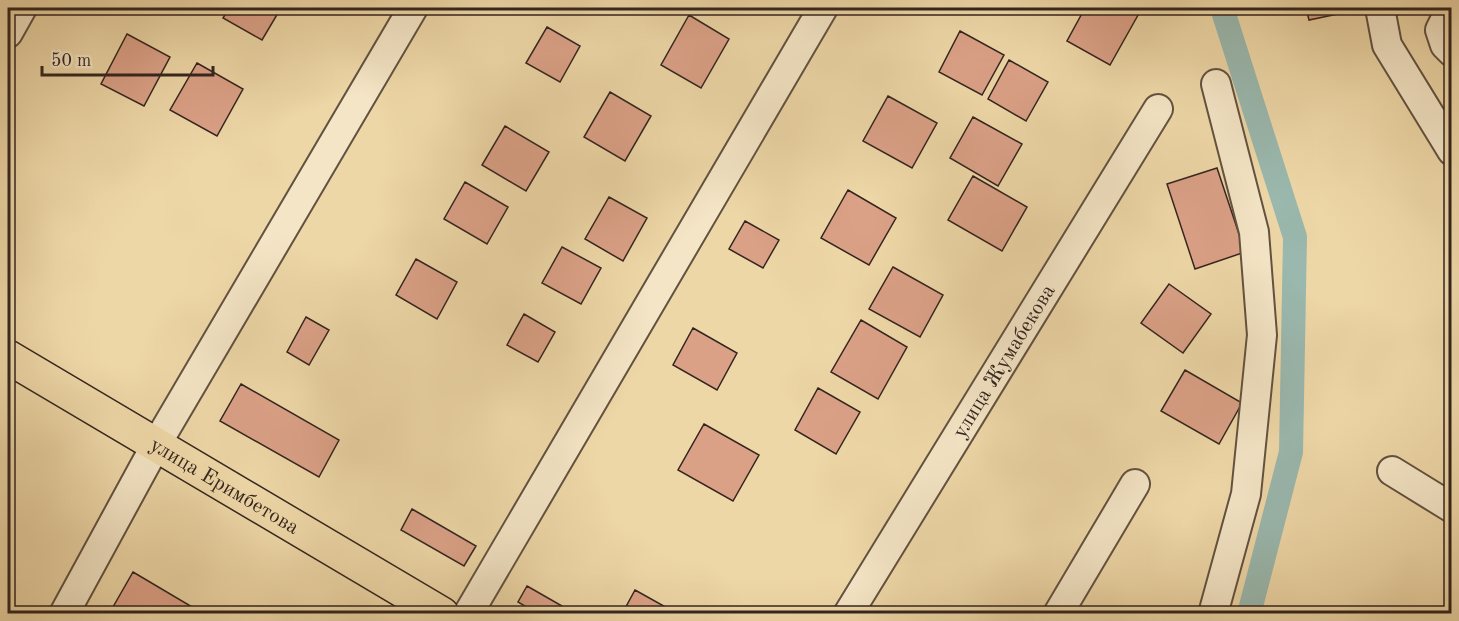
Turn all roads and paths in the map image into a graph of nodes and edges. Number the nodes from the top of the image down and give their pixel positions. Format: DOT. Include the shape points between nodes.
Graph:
graph roads {
  1 [pos="22,8"];
  2 [pos="412,8"];
  3 [pos="824,8"];
  4 [pos="1380,8"];
  5 [pos="1451,8"];
  6 [pos="8,33"];
  7 [pos="1452,52"];
  8 [pos="1216,84"];
  9 [pos="1158,109"];
  10 [pos="1452,151"];
  11 [pos="8,357"];
  12 [pos="156,445"];
  13 [pos="1392,471"];
  14 [pos="1135,484"];
  15 [pos="1452,508"];
  16 [pos="64,614"];
  17 [pos="442,614"];
  18 [pos="468,614"];
  19 [pos="848,614"];
  20 [pos="1058,614"];
  21 [pos="1213,614"];
  1 -- 6 [label="street"];
  2 -- 12 [label="street"];
  3 -- 18 [label="street"];
  4 -- 10 [label="street" via="1387,45"];
  5 -- 7 [label="street" via="1440,30"];
  8 -- 21 [label="street" via="1254,232 1262,335 1246,494"];
  9 -- 19 [label="street, улица Жумабекова"];
  11 -- 12 [label="main road, улица Еримбетова"];
  12 -- 16 [label="street"];
  12 -- 17 [label="main road, улица Еримбетова"];
  13 -- 15 [label="street"];
  14 -- 20 [label="street"];
}
